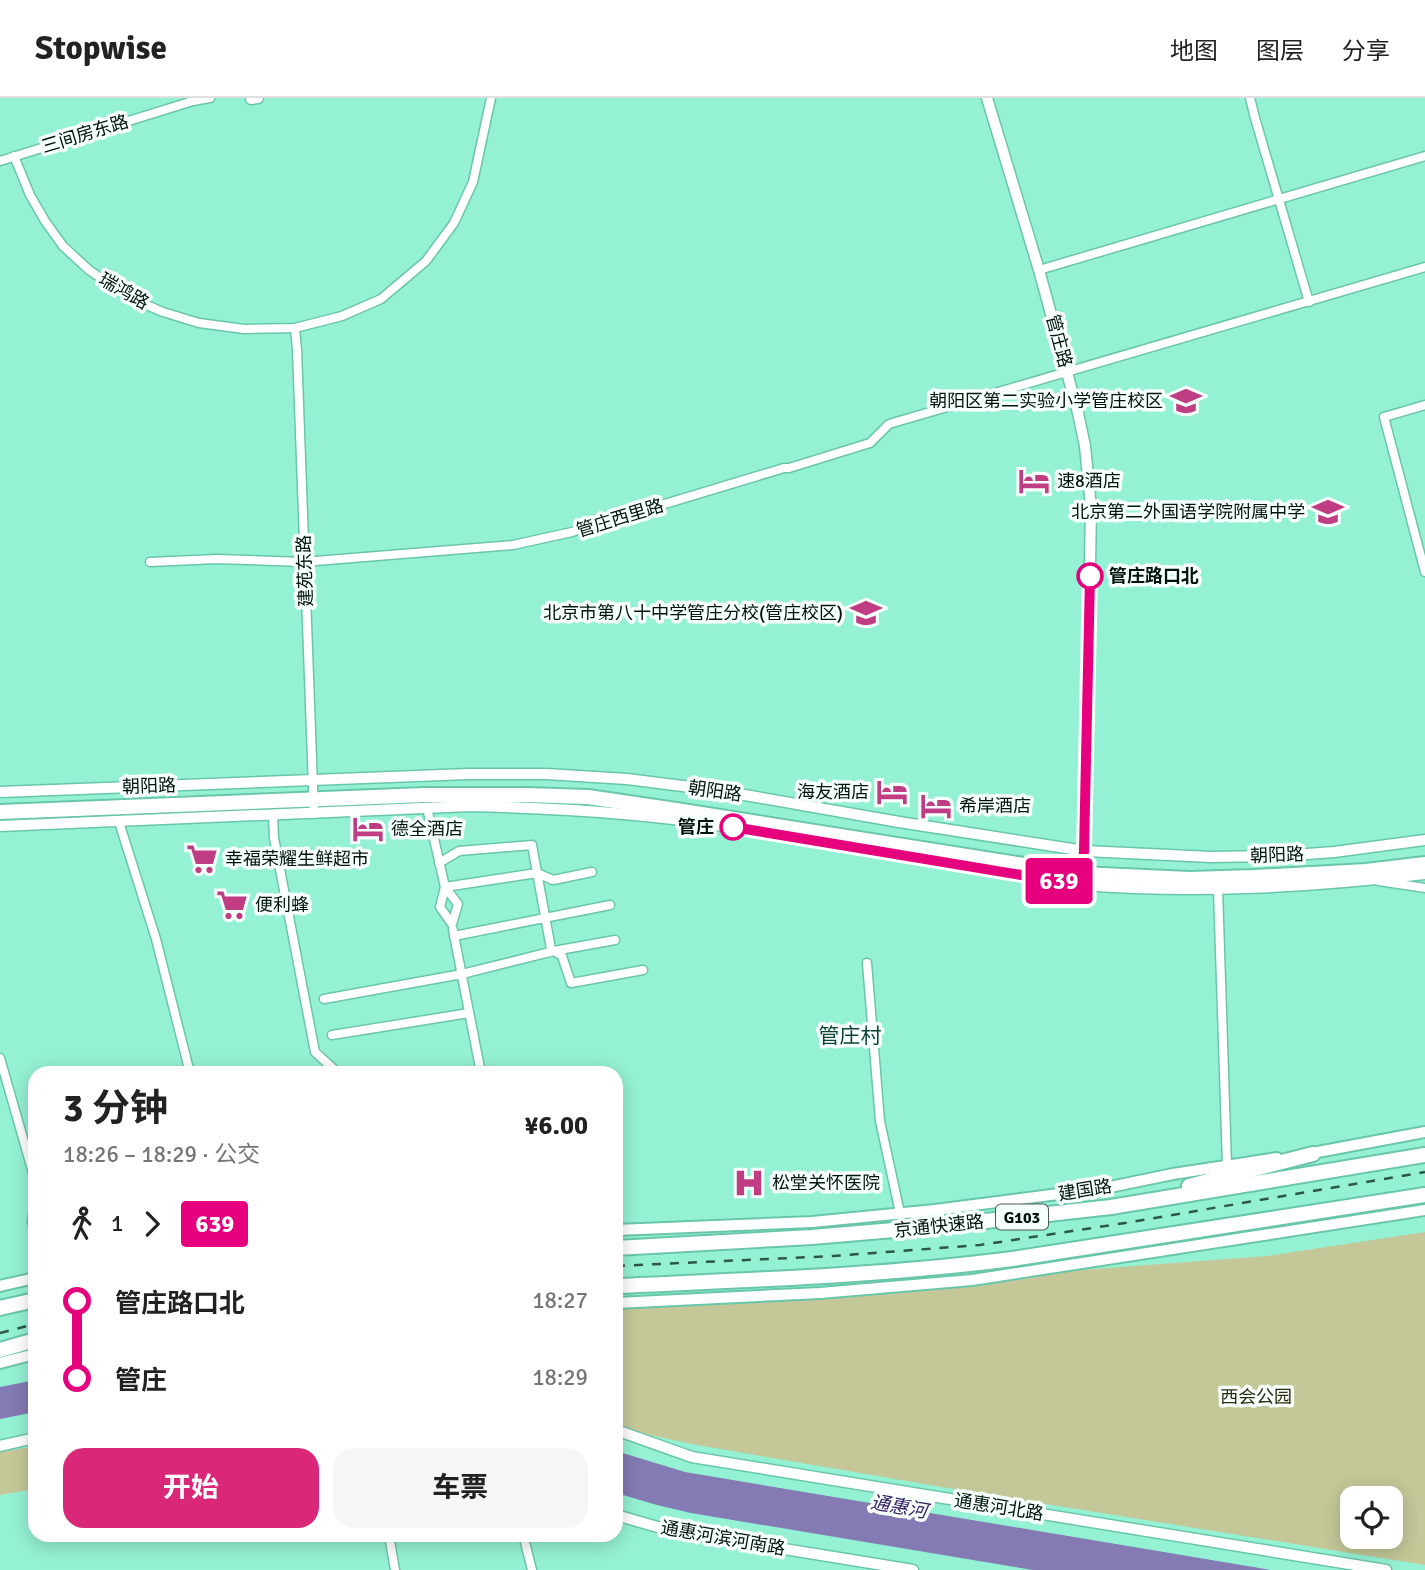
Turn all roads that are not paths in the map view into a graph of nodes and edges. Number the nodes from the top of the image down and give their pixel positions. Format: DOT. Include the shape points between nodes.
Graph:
graph roads {
  1 [pos="210,98"];
  2 [pos="251,98"];
  3 [pos="258,98"];
  4 [pos="491,98"];
  5 [pos="987,98"];
  6 [pos="1250,98"];
  7 [pos="14,156"];
  8 [pos="1425,156"];
  9 [pos="0,161"];
  10 [pos="1280,199"];
  11 [pos="1425,267"];
  12 [pos="1039,270"];
  13 [pos="1309,302"];
  14 [pos="295,328"];
  15 [pos="1067,372"];
  16 [pos="1425,405"];
  17 [pos="304,561"];
  18 [pos="150,562"];
  19 [pos="1425,572"];
  20 [pos="0,792"];
  21 [pos="313,797"];
  22 [pos="0,804"];
  23 [pos="427,808"];
  24 [pos="0,813"];
  25 [pos="273,816"];
  26 [pos="119,822"];
  27 [pos="0,826"];
  28 [pos="1425,840"];
  29 [pos="1425,855"];
  30 [pos="439,863"];
  31 [pos="1425,864"];
  32 [pos="1082,869"];
  33 [pos="592,872"];
  34 [pos="537,873"];
  35 [pos="1425,874"];
  36 [pos="1371,880"];
  37 [pos="444,887"];
  38 [pos="1425,888"];
  39 [pos="1218,889"];
  40 [pos="610,905"];
  41 [pos="545,918"];
  42 [pos="452,924"];
  43 [pos="454,936"];
  44 [pos="615,940"];
  45 [pos="554,951"];
  46 [pos="867,963"];
  47 [pos="643,970"];
  48 [pos="462,974"];
  49 [pos="324,999"];
  50 [pos="469,1013"];
  51 [pos="332,1035"];
  52 [pos="0,1058"];
  53 [pos="188,1066"];
  54 [pos="330,1066"];
  55 [pos="480,1066"];
  56 [pos="1425,1132"];
  57 [pos="1313,1154"];
  58 [pos="1425,1155"];
  59 [pos="28,1156"];
  60 [pos="1227,1165"];
  61 [pos="1425,1195"];
  62 [pos="1111,1207"];
  63 [pos="1425,1210"];
  64 [pos="900,1213"];
  65 [pos="623,1230"];
  66 [pos="623,1248"];
  67 [pos="28,1280"];
  68 [pos="0,1286"];
  69 [pos="623,1286"];
  70 [pos="28,1302"];
  71 [pos="623,1303"];
  72 [pos="0,1308"];
  73 [pos="28,1342"];
  74 [pos="0,1350"];
  75 [pos="28,1355"];
  76 [pos="0,1363"];
  77 [pos="623,1432"];
  78 [pos="28,1440"];
  79 [pos="0,1446"];
  80 [pos="623,1517"];
  81 [pos="390,1542"];
  82 [pos="525,1542"];
  83 [pos="846,1564"];
  84 [pos="395,1570"];
  85 [pos="532,1570"];
  86 [pos="913,1570"];
  87 [pos="1386,1570"];
  1 -- 7 [label="street, 三间房东路"];
  2 -- 3 [label="street"];
  4 -- 14 [label="street, 瑞鸿路" via="472,181 454,223 426,261 381,299 342,316"];
  5 -- 12 [label="street, 管庄路"];
  6 -- 10 [label="street"];
  7 -- 9 [label="street, 三间房东路"];
  7 -- 14 [label="street, 瑞鸿路" via="30,195 63,246 130,298 198,323 244,329"];
  8 -- 10 [label="street"];
  10 -- 12 [label="street"];
  10 -- 13 [label="street"];
  11 -- 13 [label="street, 管庄西里路"];
  12 -- 15 [label="street, 管庄路"];
  13 -- 15 [label="street, 管庄西里路"];
  14 -- 17 [label="street, 建苑东路"];
  15 -- 17 [label="street, 管庄西里路" via="889,425 870,443 572,532 513,545"];
  15 -- 32 [label="street, 管庄路" via="1085,446 1091,507"];
  16 -- 19 [label="street" via="1384,417"];
  17 -- 18 [label="street, 管庄西里路"];
  17 -- 21 [label="street, 建苑东路"];
  20 -- 21 [label="street, 朝阳路"];
  21 -- 22 [label="highway, 朝阳路"];
  21 -- 23 [label="street, 朝阳路"];
  21 -- 24 [label="highway, 朝阳路"];
  21 -- 25 [label="street, 朝阳路"];
  21 -- 32 [label="highway, 朝阳路" via="588,797"];
  21 -- 32 [label="street, 朝阳路" via="468,774 627,779 899,822"];
  23 -- 30 [label="street"];
  23 -- 32 [label="street, 朝阳路" via="533,807 622,813"];
  25 -- 26 [label="street, 朝阳路"];
  25 -- 54 [label="street" via="315,1052"];
  26 -- 27 [label="street, 朝阳路"];
  26 -- 53 [label="street" via="156,939"];
  28 -- 32 [label="street, 朝阳路" via="1334,852"];
  29 -- 32 [label="highway, 朝阳路" via="1313,866"];
  30 -- 34 [label="street" via="459,851 531,845"];
  30 -- 37 [label="street"];
  31 -- 32 [label="highway, 朝阳路" via="1189,879"];
  32 -- 39 [label="street, 朝阳路"];
  33 -- 34 [label="street" via="553,880"];
  34 -- 37 [label="street"];
  34 -- 41 [label="street"];
  35 -- 36 [label="street, 朝阳路"];
  36 -- 38 [label="street"];
  36 -- 39 [label="street, 朝阳路"];
  37 -- 42 [label="street" via="440,907"];
  37 -- 42 [label="street" via="458,904"];
  39 -- 60 [label="street"];
  40 -- 41 [label="street"];
  41 -- 43 [label="street"];
  41 -- 45 [label="street"];
  42 -- 43 [label="street"];
  43 -- 48 [label="street"];
  44 -- 45 [label="street"];
  45 -- 47 [label="street" via="562,956 571,984"];
  45 -- 48 [label="street"];
  46 -- 64 [label="street" via="880,1121"];
  48 -- 49 [label="street"];
  48 -- 50 [label="street"];
  50 -- 51 [label="street"];
  50 -- 55 [label="street"];
  52 -- 59 [label="street"];
  56 -- 57 [label="main road, 建国路"];
  57 -- 60 [label="main road, 建国路"];
  57 -- 62 [label="highway"];
  58 -- 62 [label="highway, 京通快速路 / G103"];
  60 -- 64 [label="main road, 建国路" via="1105,1188"];
  61 -- 69 [label="highway, G103" via="953,1267"];
  62 -- 66 [label="highway, 京通快速路 / G103" via="812,1237"];
  63 -- 71 [label="main road" via="972,1280"];
  64 -- 65 [label="main road, 建国路" via="812,1222"];
  67 -- 68 [label="main road"];
  70 -- 72 [label="highway"];
  73 -- 74 [label="highway"];
  75 -- 76 [label="main road"];
  77 -- 87 [label="street, 通惠河北路" via="692,1457"];
  78 -- 79 [label="street"];
  80 -- 83 [label="street, 通惠河滨河南路"];
  81 -- 84 [label="street"];
  82 -- 85 [label="street"];
  83 -- 86 [label="street, 通惠河滨河南路"];
}
